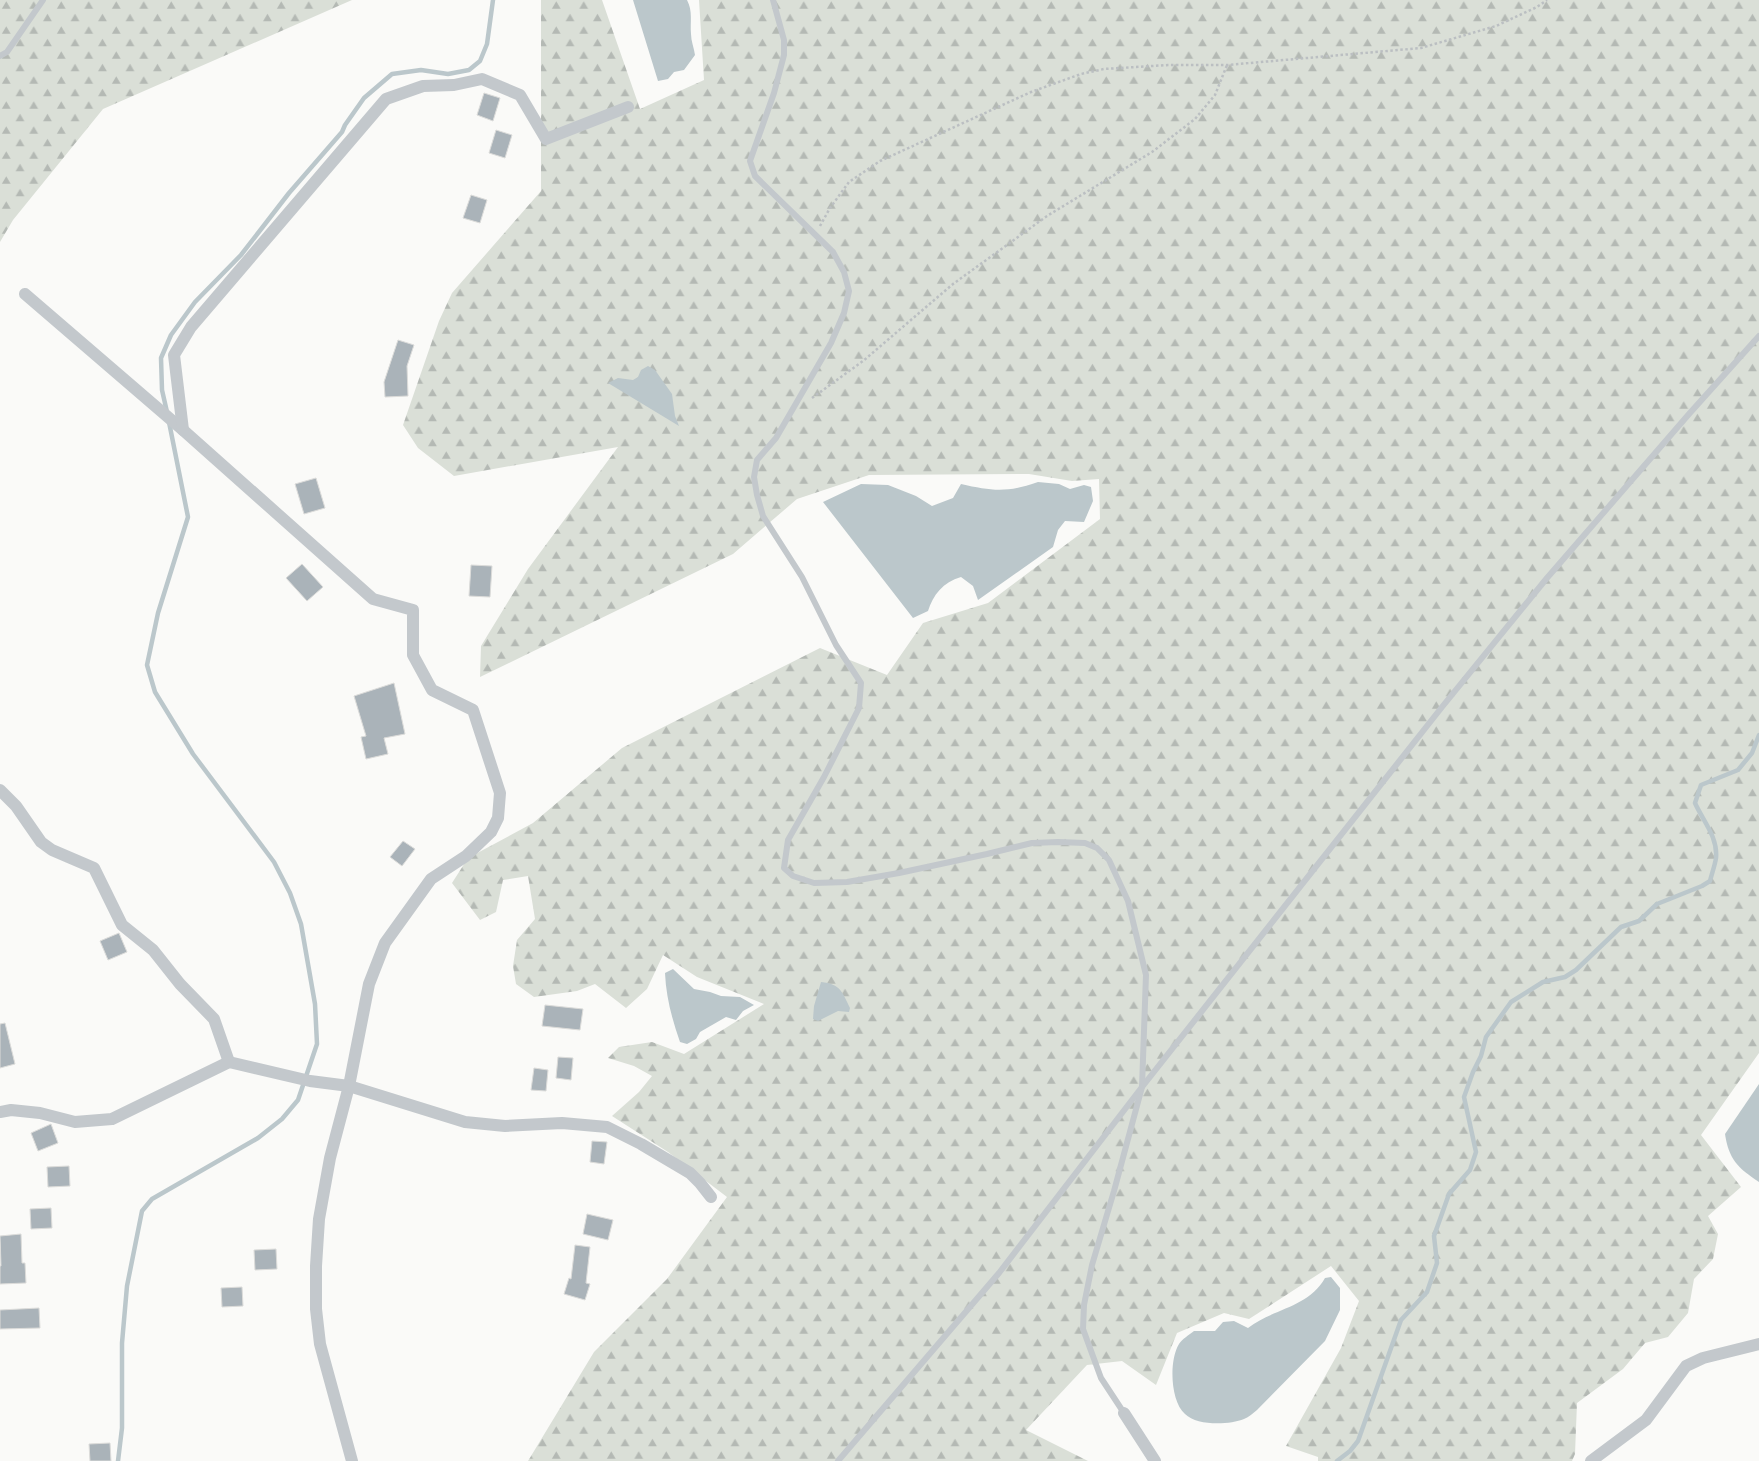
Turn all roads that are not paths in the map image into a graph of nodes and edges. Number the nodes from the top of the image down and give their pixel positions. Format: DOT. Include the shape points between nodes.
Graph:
graph roads {
  1 [pos="43,0"];
  2 [pos="773,0"];
  3 [pos="0,56"];
  4 [pos="628,107"];
  5 [pos="26,294"];
  6 [pos="1759,336"];
  7 [pos="183,430"];
  8 [pos="0,790"];
  9 [pos="229,1062"];
  10 [pos="349,1086"];
  11 [pos="1142,1087"];
  12 [pos="0,1112"];
  13 [pos="711,1197"];
  14 [pos="1759,1344"];
  15 [pos="1124,1413"];
  16 [pos="352,1461"];
  17 [pos="838,1461"];
  18 [pos="1155,1461"];
  19 [pos="1591,1461"];
  1 -- 3 [label="lane" via="7,52"];
  2 -- 11 [label="lane" via="784,40 784,55 750,161 755,176 833,252 844,272 848,291 844,313 831,343 776,438 757,460 754,477 763,516 802,577 836,645 861,683 859,708 788,840 784,868 793,876 814,883 847,882 1032,843 1085,843 1097,848 1109,860 1128,901 1146,975"];
  4 -- 7 [label="street" via="546,139 520,95 482,79 454,85 423,86 386,99 191,327 174,355"];
  5 -- 7 [label="street"];
  6 -- 11 [label="lane" via="1541,586"];
  7 -- 10 [label="street" via="373,598 413,610 413,656 432,690 473,710 500,793 498,818 491,832 466,856 432,879 385,943 369,984"];
  8 -- 9 [label="street" via="16,806 41,842 94,868 122,925 153,950 214,1019"];
  9 -- 10 [label="street" via="310,1081"];
  9 -- 12 [label="street" via="112,1119 75,1122 40,1112"];
  10 -- 13 [label="street" via="465,1122 505,1126 562,1123 607,1127 690,1173"];
  10 -- 16 [label="street" via="330,1158 319,1219 316,1309 320,1344"];
  11 -- 15 [label="lane" via="1092,1265 1083,1321 1101,1378"];
  11 -- 17 [label="lane" via="999,1273"];
  14 -- 19 [label="street" via="1703,1358 1686,1366 1646,1420"];
  15 -- 18 [label="street"];
}
